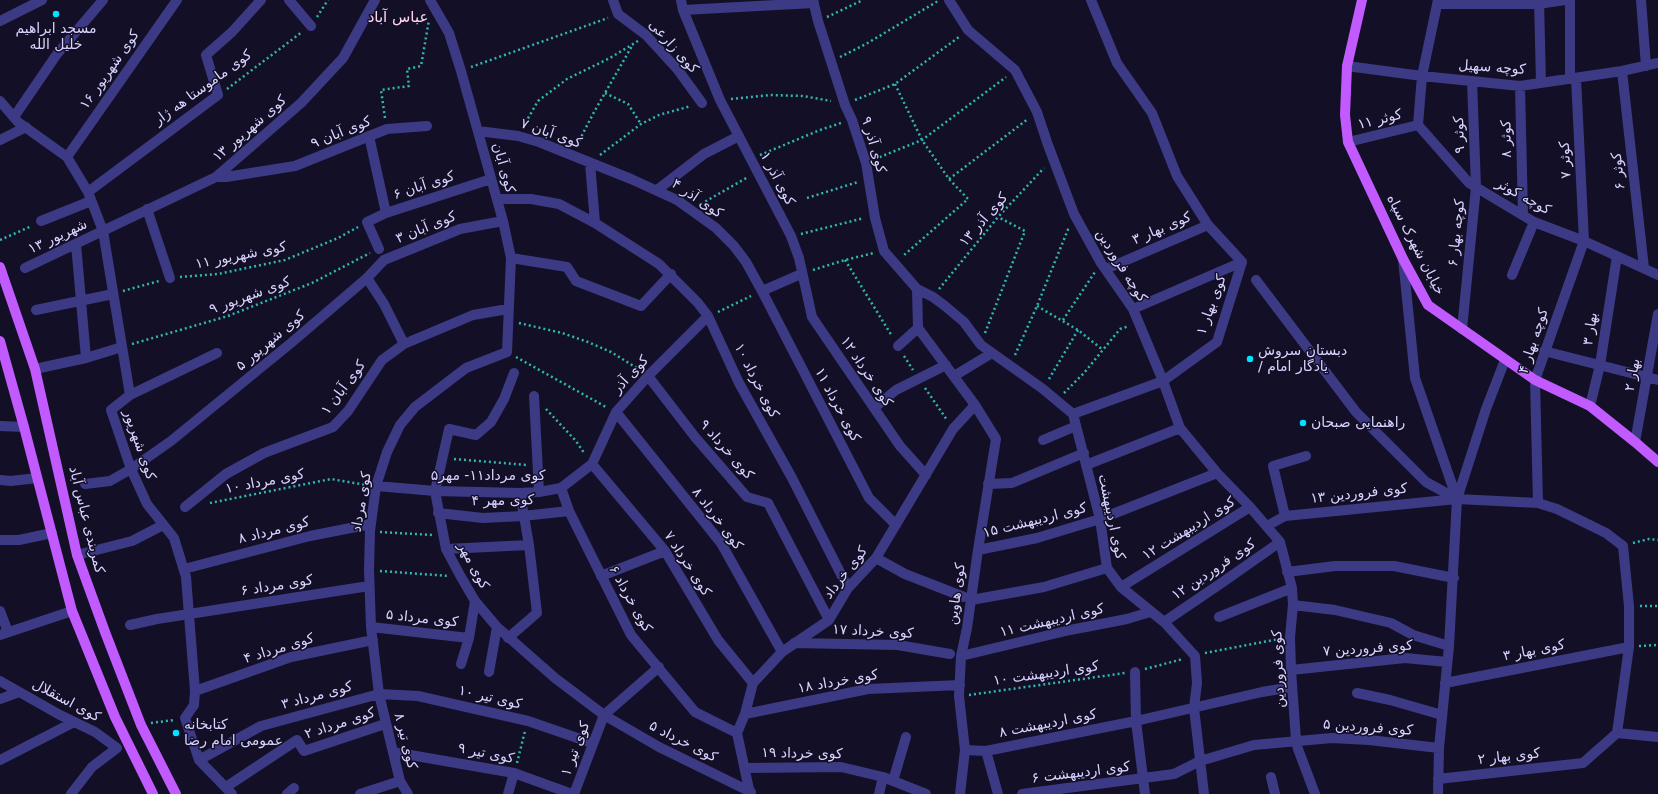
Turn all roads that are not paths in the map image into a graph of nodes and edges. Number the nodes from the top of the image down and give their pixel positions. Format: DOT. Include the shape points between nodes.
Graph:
graph roads {
  1 [pos="42,0"];
  2 [pos="103,0"];
  3 [pos="177,0"];
  4 [pos="261,0"];
  5 [pos="288,0"];
  6 [pos="374,0"];
  7 [pos="613,0"];
  8 [pos="949,0"];
  9 [pos="1091,0"];
  10 [pos="1362,0"];
  11 [pos="1565,0"];
  12 [pos="1570,0"];
  13 [pos="1641,0"];
  14 [pos="431,1"];
  15 [pos="813,1"];
  16 [pos="1438,2"];
  17 [pos="1539,2"];
  18 [pos="682,5"];
  19 [pos="0,21"];
  20 [pos="311,26"];
  21 [pos="1658,63"];
  22 [pos="1347,66"];
  23 [pos="1646,66"];
  24 [pos="1622,71"];
  25 [pos="1422,76"];
  26 [pos="1573,78"];
  27 [pos="1472,81"];
  28 [pos="1540,83"];
  29 [pos="1520,86"];
  30 [pos="0,101"];
  31 [pos="702,103"];
  32 [pos="14,117"];
  33 [pos="1418,125"];
  34 [pos="427,126"];
  35 [pos="26,127"];
  36 [pos="478,131"];
  37 [pos="369,136"];
  38 [pos="739,136"];
  39 [pos="0,140"];
  40 [pos="1348,142"];
  41 [pos="67,157"];
  42 [pos="590,163"];
  43 [pos="216,177"];
  44 [pos="491,179"];
  45 [pos="1476,187"];
  46 [pos="657,190"];
  47 [pos="90,196"];
  48 [pos="497,199"];
  49 [pos="147,209"];
  50 [pos="386,213"];
  51 [pos="1523,215"];
  52 [pos="42,221"];
  53 [pos="504,221"];
  54 [pos="1534,222"];
  55 [pos="595,223"];
  56 [pos="1208,225"];
  57 [pos="103,232"];
  58 [pos="1584,241"];
  59 [pos="76,244"];
  60 [pos="379,248"];
  61 [pos="1617,256"];
  62 [pos="511,258"];
  63 [pos="1403,259"];
  64 [pos="1242,262"];
  65 [pos="1104,266"];
  66 [pos="0,267"];
  67 [pos="25,268"];
  68 [pos="1644,268"];
  69 [pos="671,274"];
  70 [pos="802,274"];
  71 [pos="1512,275"];
  72 [pos="1658,275"];
  73 [pos="170,278"];
  74 [pos="367,278"];
  75 [pos="1256,280"];
  76 [pos="917,289"];
  77 [pos="762,291"];
  78 [pos="113,294"];
  79 [pos="81,301"];
  80 [pos="508,309"];
  81 [pos="1132,309"];
  82 [pos="36,310"];
  83 [pos="1658,314"];
  84 [pos="708,316"];
  85 [pos="918,328"];
  86 [pos="1462,329"];
  87 [pos="0,341"];
  88 [pos="404,344"];
  89 [pos="898,346"];
  90 [pos="122,347"];
  91 [pos="1544,350"];
  92 [pos="507,352"];
  93 [pos="992,353"];
  94 [pos="217,354"];
  95 [pos="86,358"];
  96 [pos="1505,360"];
  97 [pos="946,365"];
  98 [pos="1600,365"];
  99 [pos="4,366"];
  100 [pos="35,369"];
  101 [pos="514,373"];
  102 [pos="648,376"];
  103 [pos="954,376"];
  104 [pos="1647,377"];
  105 [pos="1534,380"];
  106 [pos="1658,380"];
  107 [pos="1163,381"];
  108 [pos="130,395"];
  109 [pos="534,396"];
  110 [pos="975,405"];
  111 [pos="1590,406"];
  112 [pos="874,408"];
  113 [pos="616,412"];
  114 [pos="1073,414"];
  115 [pos="0,426"];
  116 [pos="1076,426"];
  117 [pos="24,427"];
  118 [pos="1180,428"];
  119 [pos="1043,440"];
  120 [pos="1635,442"];
  121 [pos="1084,453"];
  122 [pos="1306,456"];
  123 [pos="1658,462"];
  124 [pos="592,464"];
  125 [pos="1086,465"];
  126 [pos="131,469"];
  127 [pos="1217,473"];
  128 [pos="926,475"];
  129 [pos="37,478"];
  130 [pos="0,480"];
  131 [pos="85,484"];
  132 [pos="988,484"];
  133 [pos="376,486"];
  134 [pos="561,488"];
  135 [pos="435,491"];
  136 [pos="539,492"];
  137 [pos="520,493"];
  138 [pos="1457,499"];
  139 [pos="1538,503"];
  140 [pos="1250,507"];
  141 [pos="185,508"];
  142 [pos="569,511"];
  143 [pos="438,513"];
  144 [pos="523,516"];
  145 [pos="1285,516"];
  146 [pos="1100,519"];
  147 [pos="164,525"];
  148 [pos="896,525"];
  149 [pos="1267,526"];
  150 [pos="370,528"];
  151 [pos="52,533"];
  152 [pos="0,540"];
  153 [pos="1280,542"];
  154 [pos="529,545"];
  155 [pos="446,549"];
  156 [pos="978,550"];
  157 [pos="665,551"];
  158 [pos="77,555"];
  159 [pos="876,558"];
  160 [pos="1107,568"];
  161 [pos="184,569"];
  162 [pos="1287,572"];
  163 [pos="601,576"];
  164 [pos="1454,578"];
  165 [pos="369,586"];
  166 [pos="1121,587"];
  167 [pos="848,588"];
  168 [pos="1292,588"];
  169 [pos="968,598"];
  170 [pos="475,601"];
  171 [pos="1293,605"];
  172 [pos="0,611"];
  173 [pos="72,611"];
  174 [pos="1150,612"];
  175 [pos="189,614"];
  176 [pos="1219,617"];
  177 [pos="829,620"];
  178 [pos="1164,622"];
  179 [pos="130,625"];
  180 [pos="371,627"];
  181 [pos="497,627"];
  182 [pos="4,633"];
  183 [pos="469,638"];
  184 [pos="508,638"];
  185 [pos="373,640"];
  186 [pos="794,643"];
  187 [pos="1449,646"];
  188 [pos="1629,647"];
  189 [pos="782,652"];
  190 [pos="950,654"];
  191 [pos="961,656"];
  192 [pos="1447,662"];
  193 [pos="461,664"];
  194 [pos="659,667"];
  195 [pos="1291,670"];
  196 [pos="489,672"];
  197 [pos="1135,672"];
  198 [pos="0,681"];
  199 [pos="753,683"];
  200 [pos="1445,683"];
  201 [pos="960,685"];
  202 [pos="1292,687"];
  203 [pos="195,691"];
  204 [pos="19,692"];
  205 [pos="1357,693"];
  206 [pos="379,694"];
  207 [pos="0,699"];
  208 [pos="1194,708"];
  209 [pos="745,714"];
  210 [pos="604,715"];
  211 [pos="1442,716"];
  212 [pos="1136,721"];
  213 [pos="74,722"];
  214 [pos="385,724"];
  215 [pos="737,733"];
  216 [pos="1617,733"];
  217 [pos="1658,737"];
  218 [pos="906,738"];
  219 [pos="1296,740"];
  220 [pos="592,743"];
  221 [pos="1439,748"];
  222 [pos="965,750"];
  223 [pos="986,751"];
  224 [pos="393,752"];
  225 [pos="0,760"];
  226 [pos="199,760"];
  227 [pos="1200,761"];
  228 [pos="745,768"];
  229 [pos="514,773"];
  230 [pos="883,777"];
  231 [pos="1271,777"];
  232 [pos="1143,779"];
  233 [pos="1438,779"];
  234 [pos="400,780"];
  235 [pos="893,781"];
  236 [pos="229,791"];
  237 [pos="750,793"];
  238 [pos="71,794"];
  239 [pos="153,794"];
  240 [pos="176,794"];
  241 [pos="360,794"];
  242 [pos="408,794"];
  243 [pos="508,794"];
  244 [pos="573,794"];
  245 [pos="879,794"];
  246 [pos="926,794"];
  247 [pos="960,794"];
  248 [pos="998,794"];
  249 [pos="1022,794"];
  250 [pos="1145,794"];
  251 [pos="1204,794"];
  252 [pos="1275,794"];
  253 [pos="1315,794"];
  254 [pos="1438,794"];
  1 -- 19 [label="street"];
  2 -- 32 [label="street" via="57,54"];
  3 -- 41 [label="street, کوی شهریور ۱۶"];
  4 -- 47 [label="street, کوی ماموستا هه ژار" via="232,32 206,55 218,95"];
  5 -- 20 [label="street"];
  6 -- 43 [label="street, کوی شهریور ۱۳" via="344,58 301,103"];
  7 -- 31 [label="street, کوی زارعی" via="618,14 646,35 678,70"];
  8 -- 65 [label="street, کوچه فروردین" via="968,30 1015,70 1037,112 1074,214"];
  9 -- 56 [label="street" via="1117,62 1152,113 1177,176"];
  10 -- 22 [label="main road, خیابان شهرک سپاه"];
  11 -- 17 [label="street"];
  12 -- 26 [label="street, کوثر ۷"];
  13 -- 23 [label="street"];
  14 -- 36 [label="street, کوی آبان" via="449,33"];
  15 -- 18 [label="street"];
  15 -- 76 [label="street, کوی آذر ۹" via="866,163 875,218 884,251"];
  16 -- 17 [label="street"];
  16 -- 25 [label="street"];
  17 -- 28 [label="street"];
  18 -- 38 [label="street, کوی آذر ۱" via="720,100"];
  21 -- 23 [label="street, کوچه سهیل"];
  22 -- 25 [label="street, کوچه سهیل"];
  22 -- 40 [label="main road, خیابان شهرک سپاه" via="1345,115"];
  23 -- 24 [label="street, کوچه سهیل"];
  24 -- 26 [label="street, کوچه سهیل"];
  24 -- 68 [label="street, کوثر ۶"];
  25 -- 27 [label="street, کوچه سهیل"];
  25 -- 33 [label="street"];
  26 -- 28 [label="street, کوچه سهیل"];
  26 -- 58 [label="street, کوثر ۷"];
  27 -- 29 [label="street, کوچه سهیل"];
  27 -- 45 [label="street, کوثر ۹"];
  28 -- 29 [label="street, کوچه سهیل"];
  29 -- 51 [label="street, کوثر ۸"];
  30 -- 32 [label="street, کوی شهریور"];
  32 -- 35 [label="street, کوی شهریور"];
  33 -- 40 [label="street, کوثر ۱۱"];
  33 -- 45 [label="street, کوچه کوثر" via="1469,183"];
  34 -- 37 [label="street, کوی آبان ۹" via="387,129"];
  35 -- 39 [label="street"];
  35 -- 41 [label="street, کوی شهریور"];
  36 -- 42 [label="street, کوی آبان ۷" via="518,136 548,145"];
  36 -- 44 [label="street, کوی آبان"];
  37 -- 43 [label="street, کوی آبان ۹" via="295,166"];
  37 -- 50 [label="street"];
  38 -- 46 [label="street" via="704,154"];
  38 -- 70 [label="street, کوی آذر ۱" via="791,236"];
  40 -- 63 [label="main road, خیابان شهرک سپاه"];
  41 -- 47 [label="street, کوی شهریور"];
  42 -- 46 [label="street, کوی آذر ۴"];
  42 -- 55 [label="street"];
  43 -- 49 [label="street, کوی شهریور ۱۳"];
  44 -- 48 [label="street, کوی آبان"];
  44 -- 50 [label="street, کوی آبان ۶"];
  45 -- 51 [label="street, کوچه کوثر"];
  45 -- 86 [label="street, کوچه بهار ۶"];
  46 -- 77 [label="street, کوی آذر ۴" via="692,209 716,228 746,262"];
  47 -- 52 [label="street, کوی ماموستا هه ژار"];
  47 -- 57 [label="street, کوی شهریور"];
  48 -- 53 [label="street, کوی آبان"];
  48 -- 55 [label="street, کوی خرداد ۱۰" via="531,199 559,204"];
  49 -- 57 [label="street, کوی شهریور ۱۳"];
  49 -- 73 [label="street"];
  50 -- 60 [label="street, کوی آبان ۶" via="367,222"];
  51 -- 54 [label="street, کوچه کوثر"];
  53 -- 62 [label="street, کوی آبان"];
  53 -- 74 [label="street, کوی آبان ۳" via="460,229 384,260"];
  54 -- 58 [label="street, کوچه کوثر"];
  54 -- 71 [label="street"];
  55 -- 69 [label="street, کوی خرداد ۱۰" via="660,264"];
  56 -- 64 [label="street"];
  56 -- 65 [label="street, کوی بهار ۳"];
  57 -- 59 [label="street, شهریور ۱۳"];
  57 -- 78 [label="street, کوی شهریور"];
  58 -- 61 [label="street, کوچه کوثر"];
  58 -- 91 [label="street, کوچه بهار ۴"];
  59 -- 67 [label="street, شهریور ۱۳"];
  59 -- 79 [label="street"];
  61 -- 68 [label="street, کوچه کوثر"];
  61 -- 98 [label="street, بهار ۳"];
  62 -- 69 [label="street" via="567,267 576,281 641,306"];
  62 -- 80 [label="street, کوی آبان"];
  63 -- 86 [label="main road, خیابان شهرک سپاه" via="1428,305"];
  63 -- 138 [label="street" via="1415,378"];
  64 -- 81 [label="street"];
  64 -- 107 [label="street, کوی بهار ۱" via="1217,342"];
  65 -- 81 [label="street, کوچه فروردین"];
  66 -- 100 [label="main road, کمربندی عباس آباد"];
  68 -- 72 [label="street, کوچه کوثر"];
  69 -- 84 [label="street, کوی خرداد ۱۰"];
  70 -- 77 [label="street"];
  70 -- 112 [label="street, کوی خرداد ۱۲" via="812,317"];
  74 -- 88 [label="street" via="384,304"];
  74 -- 126 [label="street, کوی شهریور ۵" via="171,441"];
  75 -- 138 [label="street" via="1356,412 1426,482"];
  76 -- 85 [label="street"];
  76 -- 93 [label="street" via="933,297 964,322 981,345"];
  77 -- 148 [label="street, کوی خرداد ۱۱" via="869,498"];
  78 -- 79 [label="street"];
  78 -- 90 [label="street, کوی شهریور"];
  79 -- 82 [label="street"];
  79 -- 95 [label="street"];
  80 -- 88 [label="street, کوی آبان ۱" via="473,315"];
  80 -- 92 [label="street, کوی آبان"];
  81 -- 107 [label="street, کوچه فروردین"];
  83 -- 104 [label="street, بهار ۲"];
  84 -- 102 [label="street, کوی آذر"];
  84 -- 167 [label="street, کوی خرداد ۱۰" via="739,383 792,478"];
  85 -- 89 [label="street"];
  85 -- 97 [label="street, کوی هاوین"];
  86 -- 96 [label="main road, خیابان شهرک سپاه"];
  87 -- 99 [label="main road"];
  88 -- 141 [label="street, کوی آبان ۱" via="382,360 348,411 333,427 264,453 226,474"];
  90 -- 95 [label="street"];
  90 -- 108 [label="street, کوی شهریور"];
  91 -- 98 [label="street"];
  91 -- 105 [label="street, کوچه بهار ۴"];
  92 -- 133 [label="street, کوی مرداد" via="466,368 415,407 400,425 387,452"];
  93 -- 103 [label="street"];
  93 -- 114 [label="street"];
  94 -- 108 [label="street"];
  95 -- 100 [label="street"];
  96 -- 105 [label="main road, خیابان شهرک سپاه"];
  96 -- 138 [label="street"];
  97 -- 103 [label="street, کوی هاوین"];
  97 -- 112 [label="street" via="896,390"];
  98 -- 104 [label="street"];
  98 -- 111 [label="street, بهار ۳"];
  99 -- 117 [label="main road"];
  100 -- 158 [label="main road, کمربندی عباس آباد"];
  101 -- 135 [label="street, کوی مهر" via="491,422 476,435 449,429"];
  102 -- 113 [label="street, کوی آذر"];
  102 -- 177 [label="street, کوی خرداد ۹" via="695,437 747,497 768,503"];
  103 -- 110 [label="street, کوی هاوین"];
  104 -- 106 [label="street"];
  104 -- 120 [label="street, بهار ۲"];
  105 -- 111 [label="main road, خیابان شهرک سپاه"];
  105 -- 139 [label="street, کوچه بهار ۴"];
  107 -- 114 [label="street, کوی بهار ۱"];
  107 -- 118 [label="street, کوچه فروردین"];
  108 -- 126 [label="street, کوی شهریور" via="111,410"];
  109 -- 136 [label="street"];
  110 -- 128 [label="street, کوی خرداد" via="953,429"];
  110 -- 132 [label="street, کوی هاوین" via="996,439"];
  111 -- 120 [label="main road, خیابان شهرک سپاه"];
  112 -- 128 [label="street, کوی خرداد ۱۲" via="900,446"];
  113 -- 124 [label="street, کوی آذر"];
  113 -- 189 [label="street, کوی خرداد ۸" via="721,543"];
  114 -- 116 [label="street, کوی اردیبهشت"];
  115 -- 117 [label="street"];
  116 -- 119 [label="street"];
  116 -- 121 [label="street, کوی اردیبهشت"];
  117 -- 129 [label="main road"];
  118 -- 125 [label="street"];
  118 -- 127 [label="street, کوچه فروردین"];
  120 -- 123 [label="main road, خیابان شهرک سپاه"];
  121 -- 125 [label="street, کوی اردیبهشت"];
  121 -- 132 [label="street" via="1012,483"];
  122 -- 145 [label="street" via="1273,466"];
  124 -- 134 [label="street, کوی مرداد۱۱- مهر۵"];
  124 -- 157 [label="street, کوی خرداد ۷"];
  125 -- 146 [label="street, کوی اردیبهشت"];
  126 -- 131 [label="street, کوی شهریور ۵" via="110,481"];
  126 -- 147 [label="street, کوی شهریور" via="147,504"];
  127 -- 140 [label="street, کوچه فروردین"];
  127 -- 146 [label="street, کوی اردیبهشت ۱۵"];
  128 -- 148 [label="street, کوی خرداد"];
  129 -- 130 [label="street"];
  129 -- 151 [label="main road"];
  132 -- 156 [label="street, کوی هاوین"];
  133 -- 135 [label="street, کوی مرداد۱۱- مهر۵"];
  133 -- 150 [label="street, کوی مرداد"];
  134 -- 136 [label="street, کوی مرداد۱۱- مهر۵"];
  134 -- 142 [label="street, کوی خرداد ۶"];
  135 -- 137 [label="street, کوی مرداد۱۱- مهر۵"];
  135 -- 143 [label="street, کوی مهر"];
  136 -- 137 [label="street, کوی مرداد۱۱- مهر۵"];
  137 -- 144 [label="street"];
  138 -- 139 [label="street"];
  138 -- 145 [label="street, کوی فروردین ۱۳"];
  138 -- 164 [label="street"];
  139 -- 188 [label="street" via="1557,509 1606,533 1623,546 1629,606"];
  140 -- 149 [label="street, کوچه فروردین"];
  140 -- 166 [label="street, کوی اردیبهشت ۱۲"];
  142 -- 144 [label="street, کوی مهر ۴"];
  142 -- 163 [label="street, کوی خرداد ۶"];
  143 -- 144 [label="street, کوی مهر ۴" via="483,518"];
  143 -- 155 [label="street, کوی مهر"];
  144 -- 154 [label="street"];
  145 -- 149 [label="street, کوی فروردین ۱۳"];
  146 -- 156 [label="street, کوی اردیبهشت ۱۵" via="1037,538"];
  146 -- 160 [label="street, کوی اردیبهشت"];
  147 -- 158 [label="street" via="132,541"];
  147 -- 161 [label="street, کوی شهریور" via="174,538"];
  148 -- 159 [label="street, کوی خرداد"];
  149 -- 153 [label="street, کوچه فروردین"];
  150 -- 161 [label="street, کوی مرداد ۸" via="310,536"];
  150 -- 165 [label="street, کوی مرداد"];
  151 -- 152 [label="street" via="19,540"];
  151 -- 173 [label="main road"];
  153 -- 162 [label="street, کوی فروردین"];
  153 -- 178 [label="street, کوی فروردین ۱۲"];
  154 -- 155 [label="street"];
  154 -- 184 [label="street" via="537,613"];
  155 -- 170 [label="street, کوی مهر"];
  156 -- 169 [label="street, کوی هاوین"];
  157 -- 163 [label="street"];
  157 -- 199 [label="street, کوی خرداد ۷" via="718,640"];
  158 -- 240 [label="main road, کمربندی عباس آباد" via="141,725"];
  159 -- 167 [label="street, کوی خرداد"];
  159 -- 169 [label="street" via="905,574"];
  160 -- 166 [label="street, کوی اردیبهشت"];
  160 -- 169 [label="street" via="1044,587"];
  161 -- 175 [label="street, کوی شهریور"];
  162 -- 164 [label="street" via="1335,566 1394,566"];
  162 -- 168 [label="street, کوی فروردین"];
  163 -- 194 [label="street, کوی خرداد ۶" via="631,635"];
  164 -- 187 [label="street"];
  165 -- 175 [label="street, کوی مرداد ۶"];
  165 -- 180 [label="street, کوی مرداد"];
  166 -- 174 [label="street, کوی اردیبهشت"];
  167 -- 177 [label="street, کوی خرداد"];
  168 -- 171 [label="street, کوی فروردین"];
  168 -- 176 [label="street"];
  169 -- 191 [label="street, کوی هاوین"];
  170 -- 181 [label="street, کوی مهر"];
  170 -- 183 [label="street"];
  171 -- 187 [label="street" via="1335,610 1392,623 1413,635"];
  171 -- 195 [label="street, کوی فروردین" via="1290,637"];
  172 -- 182 [label="street"];
  173 -- 182 [label="street"];
  173 -- 239 [label="main road" via="116,717"];
  174 -- 178 [label="street, کوی اردیبهشت"];
  174 -- 191 [label="street, کوی اردیبهشت ۱۱"];
  175 -- 179 [label="street, کوی مرداد ۶"];
  175 -- 203 [label="street, کوی شهریور"];
  177 -- 186 [label="street, کوی خرداد"];
  178 -- 208 [label="street, کوی اردیبهشت" via="1195,656 1197,683"];
  180 -- 183 [label="street, کوی مرداد ۵"];
  180 -- 185 [label="street, کوی مرداد"];
  181 -- 184 [label="street, کوی مهر"];
  181 -- 196 [label="street"];
  183 -- 193 [label="street"];
  184 -- 210 [label="street, کوی مهر"];
  185 -- 203 [label="street, کوی مرداد ۴" via="292,657"];
  185 -- 206 [label="street, کوی مرداد"];
  186 -- 189 [label="street, کوی خرداد"];
  186 -- 190 [label="street, کوی خرداد ۱۷" via="898,645"];
  187 -- 192 [label="street"];
  188 -- 200 [label="street, کوی بهار ۳"];
  188 -- 216 [label="street"];
  189 -- 199 [label="street, کوی خرداد"];
  191 -- 201 [label="street, کوی هاوین"];
  192 -- 195 [label="street, کوی فروردین ۷" via="1405,658"];
  192 -- 200 [label="street"];
  194 -- 210 [label="street"];
  194 -- 215 [label="street, کوی خرداد ۶" via="695,712"];
  195 -- 202 [label="street, کوی فروردین"];
  197 -- 212 [label="street"];
  198 -- 204 [label="street, کوی استقلال"];
  199 -- 209 [label="street, کوی خرداد"];
  200 -- 211 [label="street"];
  201 -- 209 [label="street, کوی خرداد ۱۸" via="868,689"];
  201 -- 222 [label="street, کوی هاوین"];
  202 -- 208 [label="street, کوی اردیبهشت ۸"];
  202 -- 219 [label="street, کوی فروردین"];
  203 -- 226 [label="street, کوی شهریور" via="194,705 185,718"];
  204 -- 207 [label="street"];
  204 -- 213 [label="street, کوی استقلال"];
  205 -- 211 [label="street"];
  206 -- 214 [label="street, کوی تیر ۸"];
  206 -- 220 [label="street, کوی تیر ۱۰" via="418,696 528,721"];
  206 -- 226 [label="street, کوی مرداد ۳" via="261,726"];
  208 -- 212 [label="street, کوی اردیبهشت ۸"];
  208 -- 227 [label="street"];
  209 -- 215 [label="street, کوی خرداد"];
  210 -- 220 [label="street, کوی تیر ۱"];
  210 -- 237 [label="street, کوی خرداد ۵" via="659,747"];
  211 -- 221 [label="street"];
  212 -- 223 [label="street, کوی اردیبهشت ۸"];
  212 -- 232 [label="street"];
  213 -- 225 [label="street"];
  213 -- 238 [label="street, کوی استقلال" via="95,732 117,748 92,767"];
  214 -- 224 [label="street, کوی تیر ۸"];
  214 -- 236 [label="street, کوی مرداد ۲" via="304,752 297,740"];
  215 -- 228 [label="street"];
  216 -- 217 [label="street"];
  216 -- 233 [label="street, کوی بهار ۲" via="1583,763"];
  218 -- 235 [label="street"];
  219 -- 221 [label="street, کوی فروردین ۵" via="1362,739"];
  219 -- 227 [label="street, کوی فروردین ۵" via="1254,745"];
  219 -- 253 [label="street, کوی فروردین"];
  220 -- 244 [label="street, کوی تیر ۱"];
  221 -- 233 [label="street"];
  222 -- 223 [label="street, کوی اردیبهشت ۸"];
  222 -- 247 [label="street, کوی هاوین"];
  223 -- 248 [label="street"];
  224 -- 229 [label="street, کوی تیر ۹"];
  224 -- 234 [label="street, کوی تیر ۸"];
  226 -- 236 [label="street"];
  227 -- 232 [label="street, کوی اردیبهشت ۶" via="1174,774"];
  227 -- 251 [label="street"];
  228 -- 230 [label="street, کوی خرداد ۱۹" via="841,766"];
  228 -- 237 [label="street"];
  229 -- 243 [label="street"];
  229 -- 244 [label="street, کوی تیر ۹"];
  230 -- 235 [label="street, کوی خرداد ۱۹"];
  230 -- 245 [label="street"];
  231 -- 252 [label="street"];
  232 -- 249 [label="street, کوی اردیبهشت ۶"];
  232 -- 250 [label="street"];
  233 -- 254 [label="street"];
  234 -- 241 [label="street"];
  234 -- 242 [label="street, کوی تیر ۸"];
  235 -- 246 [label="street, کوی خرداد ۱۹"];
}
